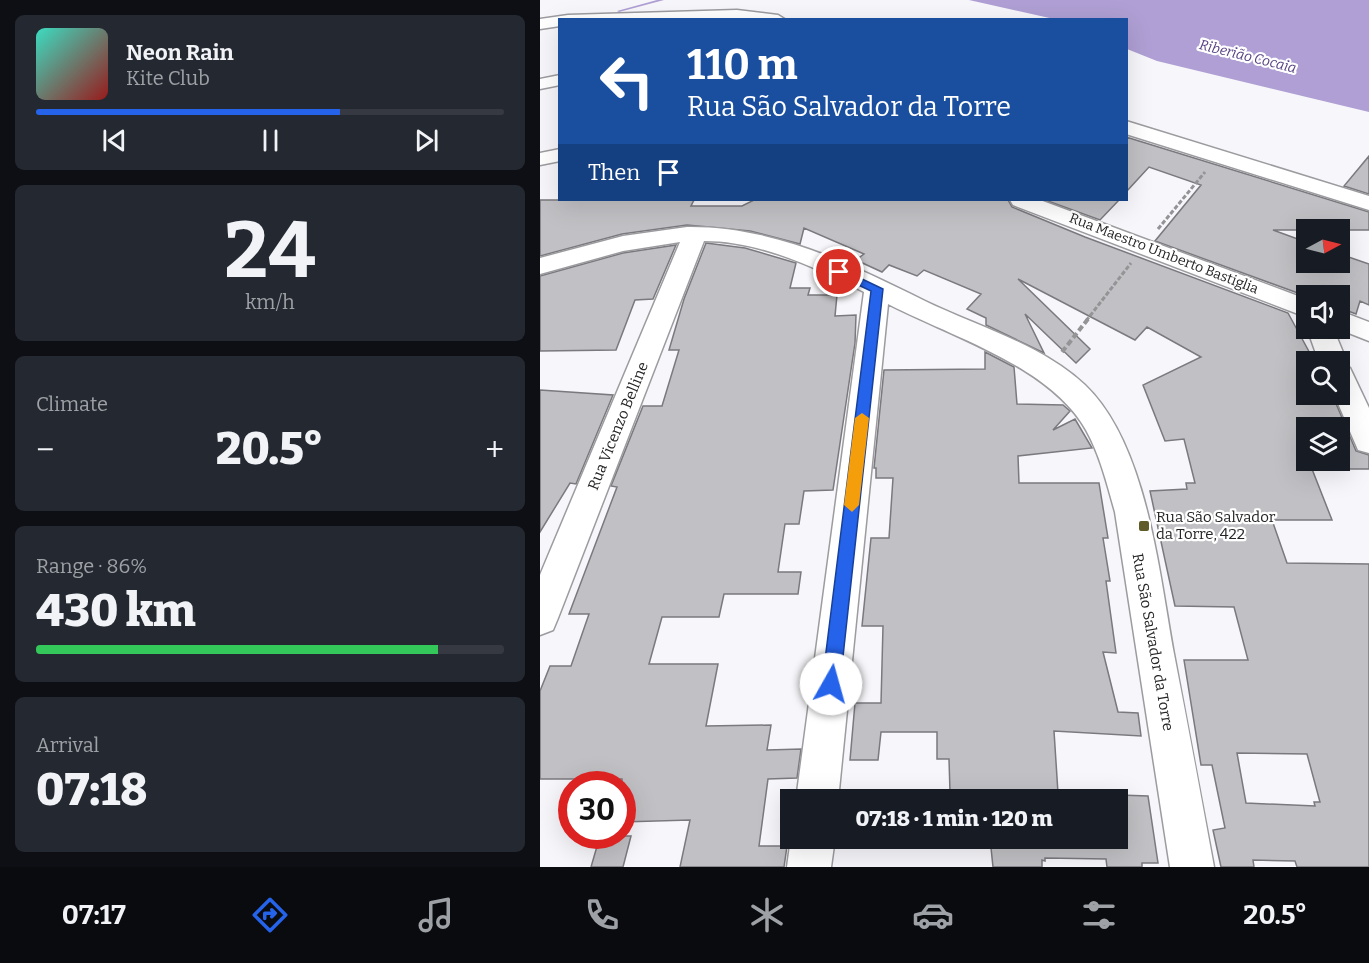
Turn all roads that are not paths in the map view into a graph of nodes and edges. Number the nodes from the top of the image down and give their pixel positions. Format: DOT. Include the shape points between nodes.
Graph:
graph roads {
  1 [pos="586,4"];
  2 [pos="569,18"];
  3 [pos="635,18"];
  4 [pos="762,18"];
  5 [pos="558,21"];
  6 [pos="540,24"];
  7 [pos="558,80"];
  8 [pos="540,84"];
  9 [pos="1128,128"];
  10 [pos="558,155"];
  11 [pos="540,159"];
  12 [pos="1024,201"];
  13 [pos="1369,203"];
  14 [pos="695,234"];
  15 [pos="540,266"];
  16 [pos="877,289"];
  17 [pos="1296,304"];
  18 [pos="1350,324"];
  19 [pos="1369,332"];
  20 [pos="1350,398"];
  21 [pos="1369,441"];
  22 [pos="540,618"];
  23 [pos="818,789"];
  24 [pos="811,849"];
  25 [pos="809,867"];
  26 [pos="1192,867"];
  1 -- 2 [label="street"];
  3 -- 4 [label="street" via="738,15"];
  5 -- 6 [label="street"];
  7 -- 8 [label="street"];
  9 -- 13 [label="street"];
  10 -- 11 [label="street"];
  12 -- 17 [label="street, Rua Maestro Umberto Bastiglia"];
  14 -- 15 [label="street, Rua São Salvador da Torre" via="644,238"];
  14 -- 16 [label="street, Rua São Salvador da Torre" via="775,246"];
  14 -- 22 [label="street, Rua Vicenzo Belline"];
  16 -- 23 [label="street"];
  16 -- 26 [label="street, Rua São Salvador da Torre" via="1047,372 1070,388 1095,418 1111,449 1131,512"];
  18 -- 19 [label="street"];
  20 -- 21 [label="street"];
  24 -- 25 [label="street"];
}
